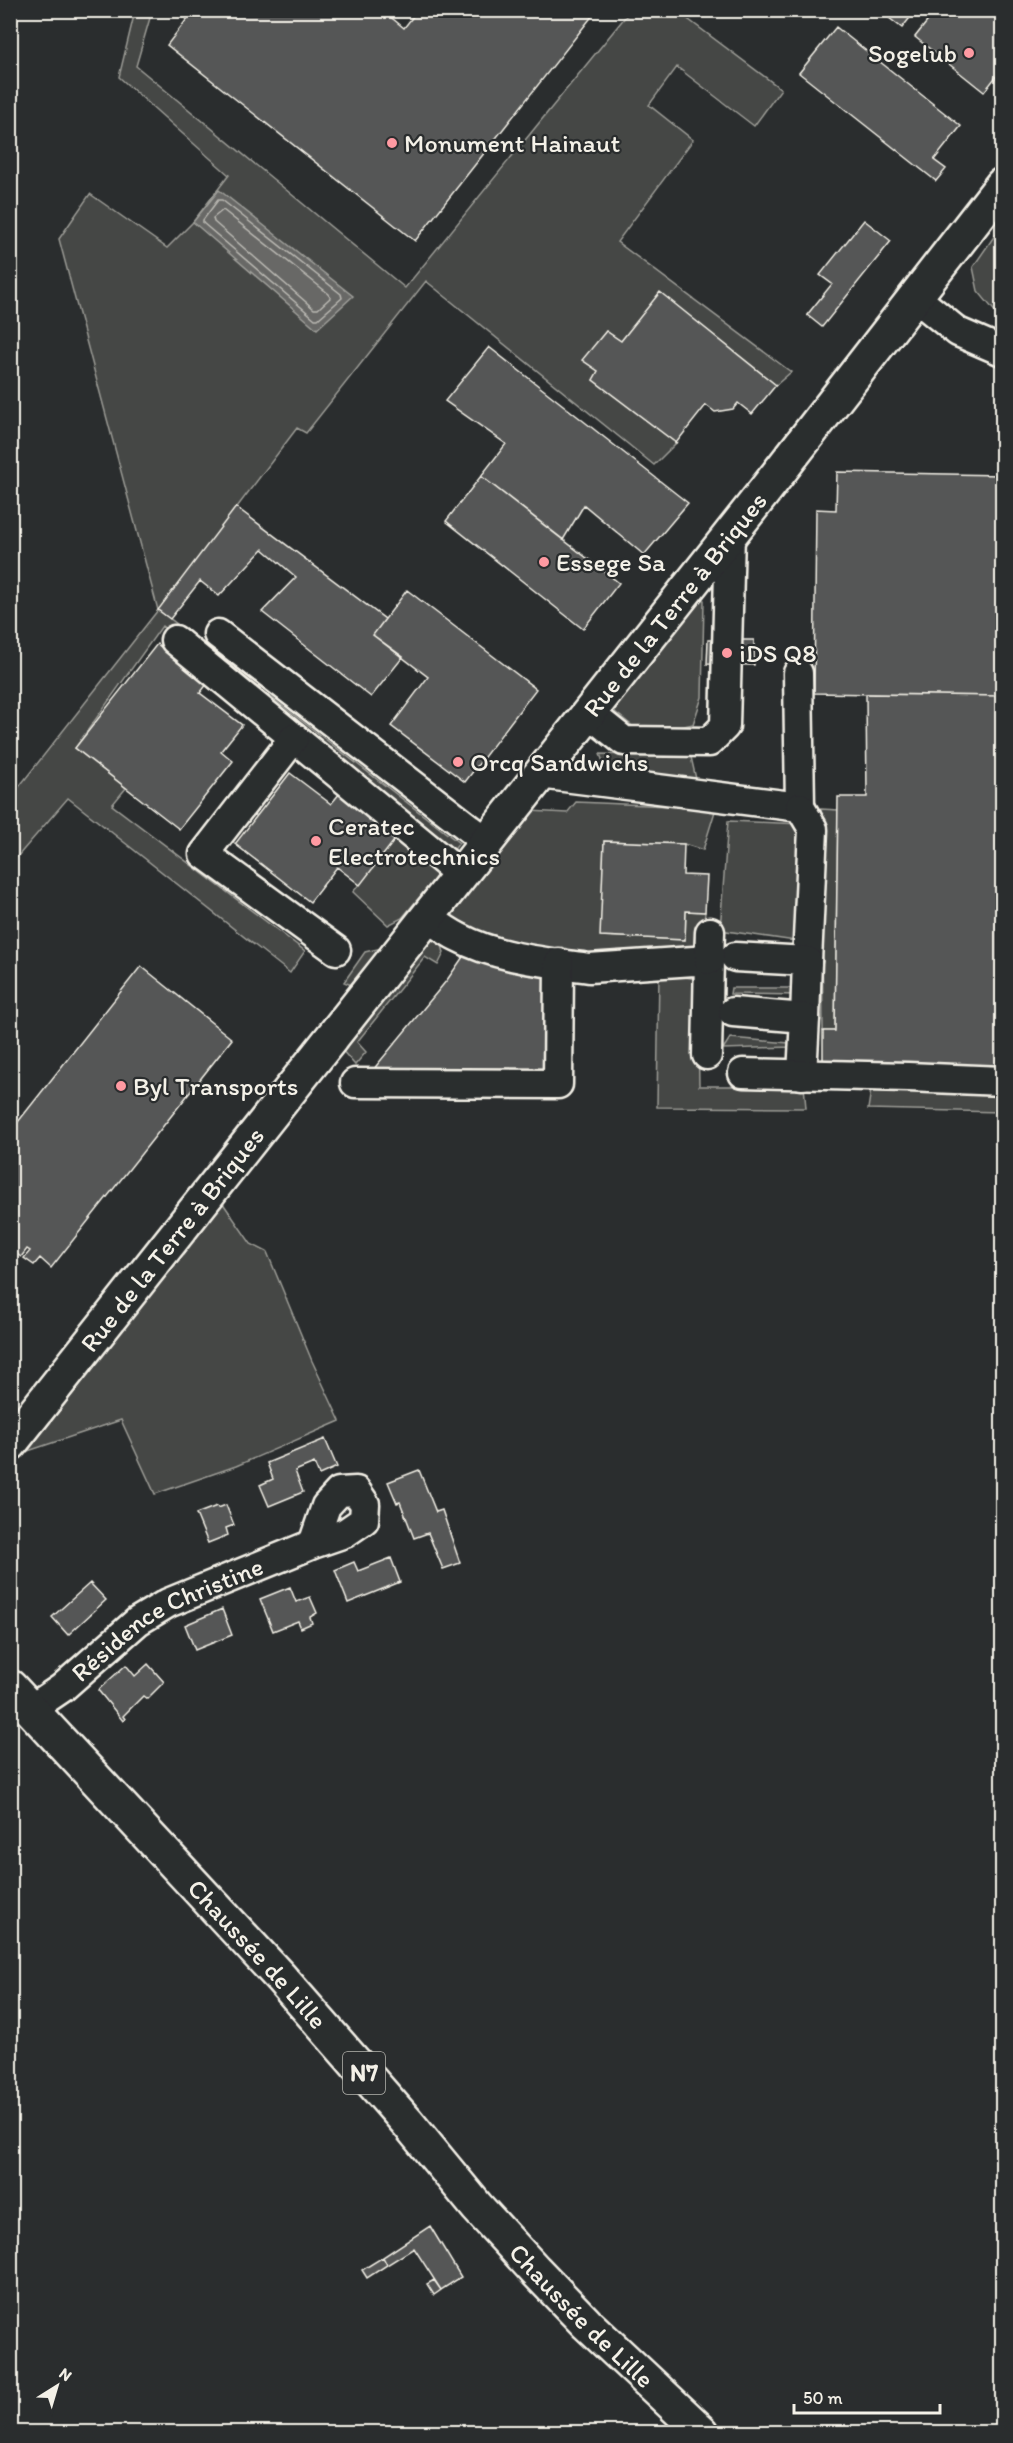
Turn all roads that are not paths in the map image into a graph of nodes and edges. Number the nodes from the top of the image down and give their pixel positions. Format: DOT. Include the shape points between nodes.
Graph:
graph roads {
  1 [pos="1002,185"];
  2 [pos="915,297"];
  3 [pos="1002,351"];
  4 [pos="730,534"];
  5 [pos="218,634"];
  6 [pos="175,640"];
  7 [pos="798,673"];
  8 [pos="588,713"];
  9 [pos="294,738"];
  10 [pos="540,774"];
  11 [pos="800,807"];
  12 [pos="487,842"];
  13 [pos="461,875"];
  14 [pos="427,917"];
  15 [pos="710,932"];
  16 [pos="336,950"];
  17 [pos="722,959"];
  18 [pos="807,961"];
  19 [pos="559,963"];
  20 [pos="733,1012"];
  21 [pos="805,1018"];
  22 [pos="706,1055"];
  23 [pos="743,1073"];
  24 [pos="802,1075"];
  25 [pos="1002,1082"];
  26 [pos="355,1083"];
  27 [pos="10,1444"];
  28 [pos="313,1544"];
  29 [pos="21,1698"];
  30 [pos="702,2433"];
  1 -- 2 [label="main road, Rue de la Terre à Briques"];
  2 -- 3 [label="street" via="958,332"];
  2 -- 4 [label="main road, Rue de la Terre à Briques"];
  4 -- 8 [label="main road, Rue de la Terre à Briques"];
  4 -- 8 [label="street" via="725,726 709,742 624,741"];
  5 -- 12 [label="street"];
  6 -- 9 [label="street"];
  7 -- 11 [label="street"];
  8 -- 10 [label="main road, Rue de la Terre à Briques"];
  9 -- 13 [label="street"];
  9 -- 16 [label="street" via="204,854"];
  10 -- 11 [label="street"];
  10 -- 12 [label="main road, Rue de la Terre à Briques"];
  11 -- 18 [label="street" via="813,830"];
  12 -- 13 [label="main road, Rue de la Terre à Briques"];
  13 -- 14 [label="main road, Rue de la Terre à Briques"];
  14 -- 19 [label="street" via="459,938 504,954"];
  14 -- 27 [label="main road, Rue de la Terre à Briques"];
  15 -- 17 [label="street"];
  17 -- 18 [label="street"];
  17 -- 19 [label="street" via="588,968"];
  17 -- 22 [label="street"];
  18 -- 21 [label="street"];
  19 -- 26 [label="street" via="558,1084"];
  20 -- 21 [label="street"];
  21 -- 24 [label="street"];
  23 -- 24 [label="street"];
  24 -- 25 [label="street"];
  28 -- 29 [label="street, Résidence Christine" via="168,1603 138,1621 62,1688"];
  29 -- 30 [label="main road, Chaussée de Lille / N7" via="281,1978 535,2270 586,2324"];
}
